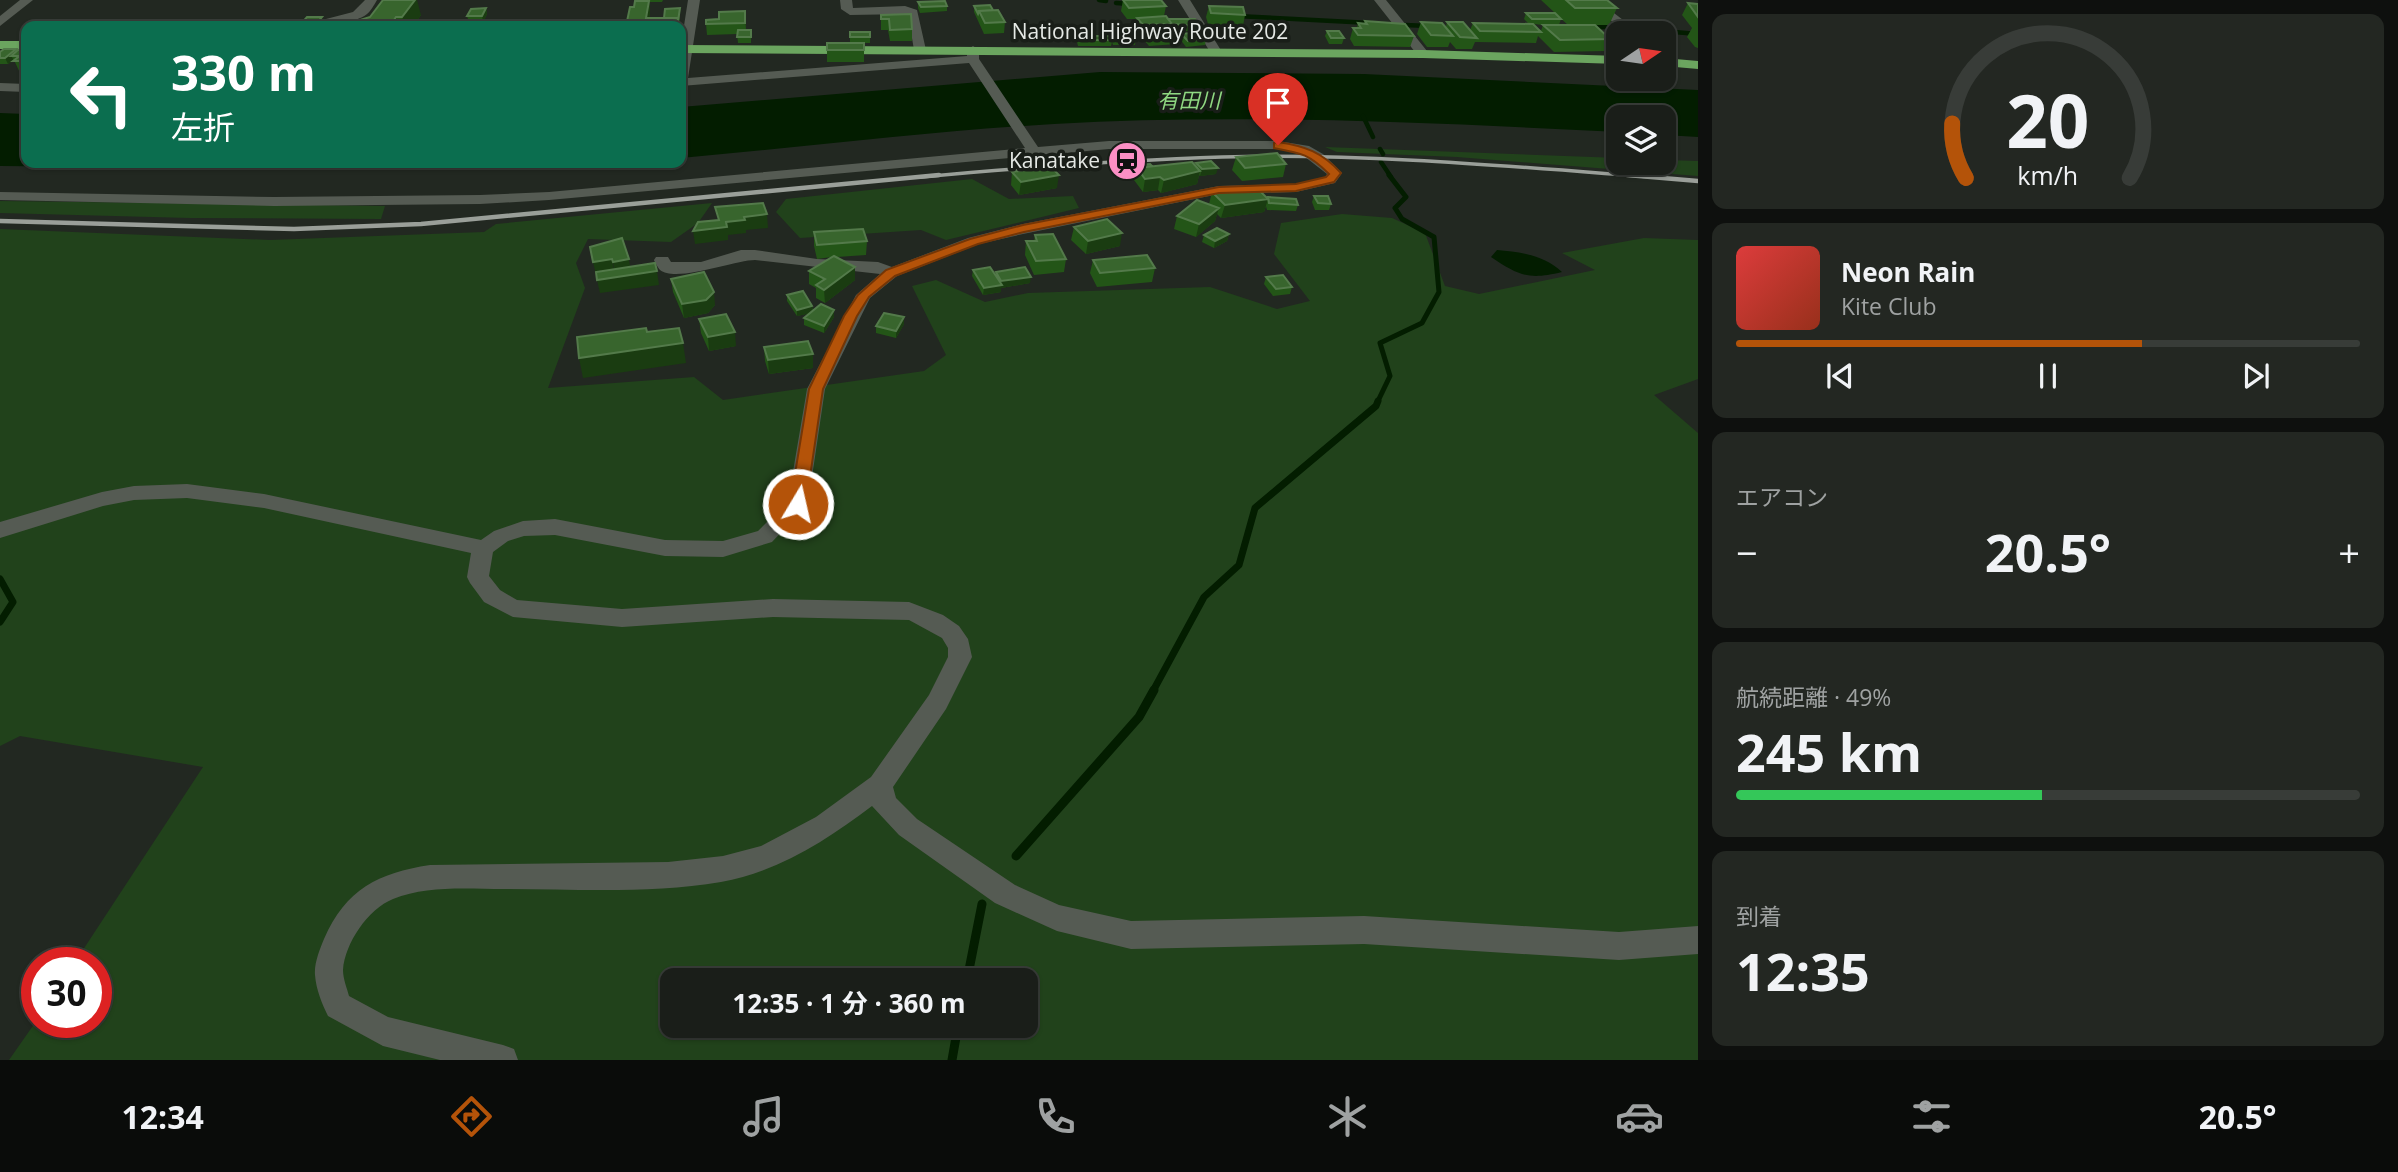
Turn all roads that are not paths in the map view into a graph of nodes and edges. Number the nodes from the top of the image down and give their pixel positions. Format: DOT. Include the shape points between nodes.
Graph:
graph roads {
  1 [pos="27,0"];
  2 [pos="371,0"];
  3 [pos="694,0"];
  4 [pos="846,0"];
  5 [pos="1184,0"];
  6 [pos="1380,0"];
  7 [pos="1590,0"];
  8 [pos="329,21"];
  9 [pos="1618,21"];
  10 [pos="0,22"];
  11 [pos="686,39"];
  12 [pos="0,45"];
  13 [pos="21,45"];
  14 [pos="686,49"];
  15 [pos="920,50"];
  16 [pos="1216,52"];
  17 [pos="1423,54"];
  18 [pos="975,60"];
  19 [pos="1606,60"];
  20 [pos="1676,62"];
  21 [pos="1698,65"];
  22 [pos="686,82"];
  23 [pos="0,87"];
  24 [pos="21,88"];
  25 [pos="1032,150"];
  26 [pos="0,196"];
  27 [pos="662,260"];
  28 [pos="891,273"];
  29 [pos="0,530"];
  30 [pos="484,548"];
  31 [pos="880,785"];
  32 [pos="1698,940"];
  33 [pos="503,1060"];
  1 -- 10 [label="street"];
  2 -- 8 [label="street" via="357,15"];
  3 -- 11 [label="street"];
  4 -- 15 [label="street" via="850,12 913,12"];
  5 -- 16 [label="street"];
  6 -- 17 [label="street"];
  7 -- 9 [label="street"];
  12 -- 13 [label="highway"];
  14 -- 15 [label="highway, National Highway Route 202"];
  15 -- 18 [label="highway, National Highway Route 202"];
  16 -- 17 [label="highway, National Highway Route 202"];
  16 -- 18 [label="highway, National Highway Route 202"];
  17 -- 19 [label="highway, National Highway Route 202"];
  18 -- 22 [label="street"];
  18 -- 25 [label="street"];
  20 -- 21 [label="highway"];
  23 -- 24 [label="street"];
  25 -- 26 [label="street" via="476,200"];
  25 -- 28 [label="street" via="1256,144 1304,149 1335,173 1330,180 1296,188 1219,190 1023,229 974,241"];
  27 -- 28 [label="street" via="666,267 702,267 755,255 877,267"];
  28 -- 30 [label="street" via="864,295 816,389 798,504 765,537 723,549 665,548 555,527 523,529"];
  29 -- 30 [label="street" via="102,499 187,491 264,501"];
  30 -- 31 [label="street" via="478,577 492,596 513,608 622,618 774,608 909,611 930,617 958,644 960,658 948,685"];
  31 -- 32 [label="street" via="884,804 908,827 1005,894 1057,919 1131,935 1364,930 1619,946"];
  31 -- 33 [label="street" via="831,823 777,853 723,869 655,875 443,877 387,888 358,909 340,934 329,972 338,1006 383,1031"];
}
